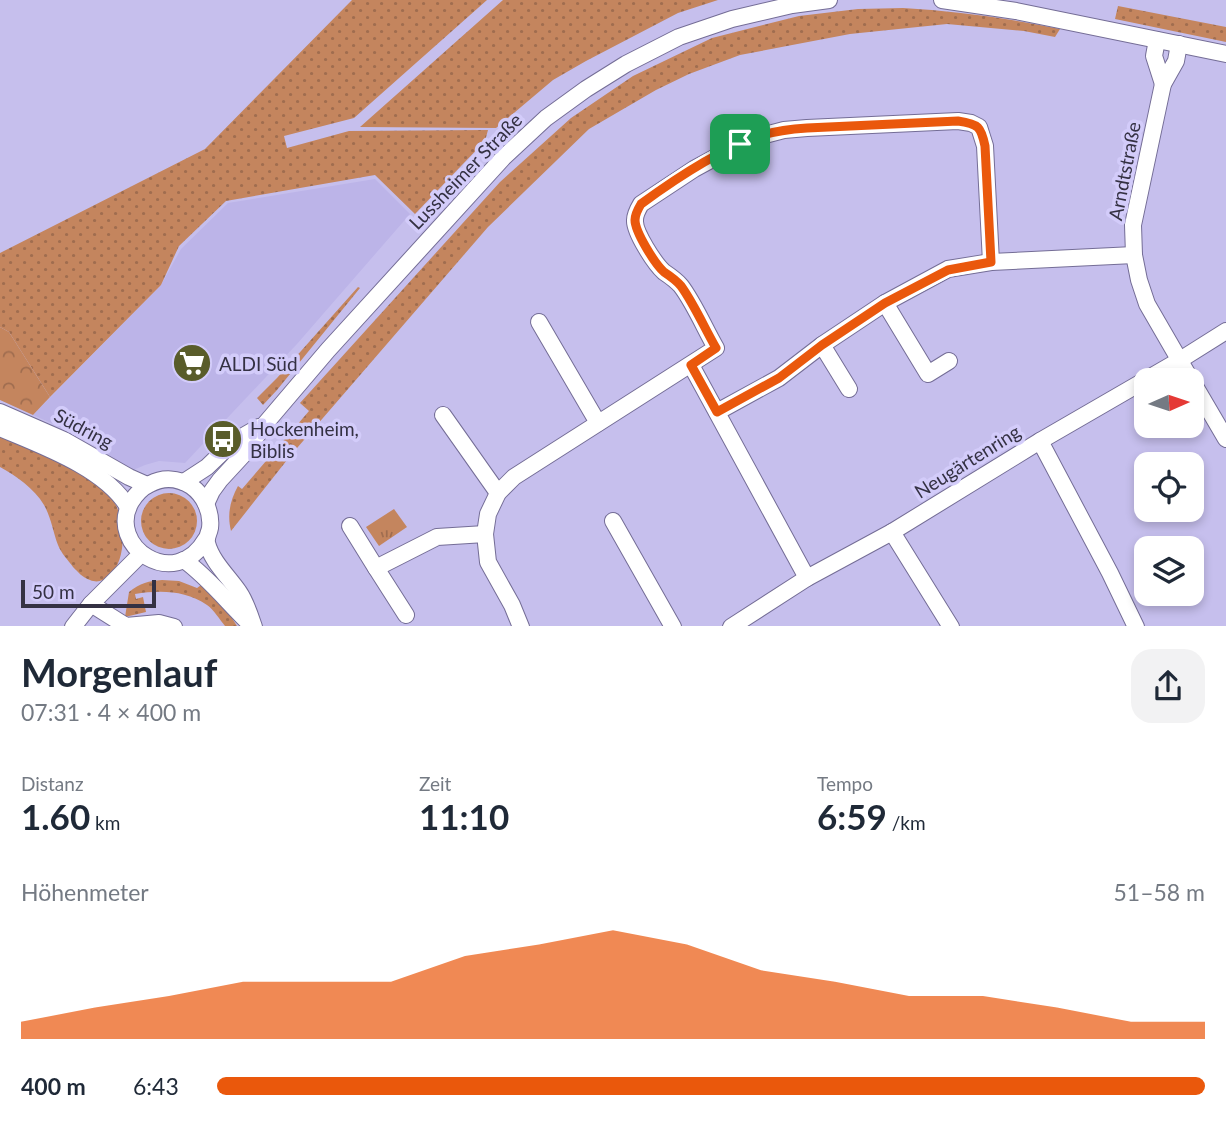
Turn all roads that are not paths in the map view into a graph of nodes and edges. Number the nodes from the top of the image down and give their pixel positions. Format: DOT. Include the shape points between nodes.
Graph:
graph roads {
  1 [pos="829,0"];
  2 [pos="942,0"];
  3 [pos="1157,40"];
  4 [pos="1180,44"];
  5 [pos="1226,54"];
  6 [pos="1163,83"];
  7 [pos="1134,255"];
  8 [pos="991,262"];
  9 [pos="885,303"];
  10 [pos="539,322"];
  11 [pos="1226,331"];
  12 [pos="822,345"];
  13 [pos="949,360"];
  14 [pos="1180,360"];
  15 [pos="691,365"];
  16 [pos="1184,368"];
  17 [pos="849,389"];
  18 [pos="1204,402"];
  19 [pos="0,412"];
  20 [pos="717,412"];
  21 [pos="443,415"];
  22 [pos="598,423"];
  23 [pos="265,424"];
  24 [pos="0,428"];
  25 [pos="1226,439"];
  26 [pos="1040,441"];
  27 [pos="184,482"];
  28 [pos="147,485"];
  29 [pos="498,493"];
  30 [pos="206,504"];
  31 [pos="128,507"];
  32 [pos="613,521"];
  33 [pos="350,526"];
  34 [pos="892,532"];
  35 [pos="485,534"];
  36 [pos="206,539"];
  37 [pos="141,554"];
  38 [pos="184,560"];
  39 [pos="376,568"];
  40 [pos="807,578"];
  41 [pos="91,604"];
  42 [pos="407,615"];
  43 [pos="73,626"];
  44 [pos="174,626"];
  45 [pos="253,626"];
  46 [pos="520,626"];
  47 [pos="673,626"];
  48 [pos="731,626"];
  49 [pos="951,626"];
  50 [pos="1136,626"];
  1 -- 23 [label="street, Lussheimer Straße" via="732,19 679,37 626,64 545,118 401,267"];
  2 -- 3 [label="street"];
  3 -- 4 [label="street"];
  3 -- 6 [label="street, Arndtstraße" via="1154,56"];
  4 -- 5 [label="street"];
  4 -- 6 [label="street, Arndtstraße" via="1177,61"];
  6 -- 7 [label="street, Arndtstraße" via="1133,225"];
  7 -- 8 [label="street"];
  7 -- 14 [label="street, Arndtstraße" via="1147,304"];
  8 -- 9 [label="street" via="948,270"];
  8 -- 15 [label="street" via="985,146 979,127 944,121 807,128 761,136 694,169 641,204 637,212 637,230 652,256 681,286 716,348"];
  9 -- 12 [label="street"];
  9 -- 13 [label="street" via="928,374"];
  10 -- 22 [label="street"];
  11 -- 14 [label="street, Neugärtenring"];
  12 -- 17 [label="street"];
  12 -- 20 [label="street" via="779,378"];
  14 -- 16 [label="street, Arndtstraße"];
  14 -- 26 [label="street, Neugärtenring"];
  15 -- 20 [label="street"];
  15 -- 22 [label="street"];
  18 -- 25 [label="street, Arndtstraße"];
  19 -- 28 [label="street, Südring"];
  20 -- 40 [label="street"];
  21 -- 29 [label="street"];
  22 -- 29 [label="street" via="514,477"];
  23 -- 27 [label="street, Lussheimer Straße" via="233,442"];
  23 -- 30 [label="street, Lussheimer Straße"];
  24 -- 31 [label="street, Südring" via="67,457 110,485"];
  26 -- 34 [label="street, Neugärtenring"];
  26 -- 50 [label="street"];
  27 -- 28 [label="street" via="159,480"];
  27 -- 30 [label="street"];
  28 -- 31 [label="street"];
  29 -- 35 [label="street"];
  30 -- 36 [label="street" via="210,527"];
  31 -- 37 [label="street" via="130,540"];
  32 -- 47 [label="street"];
  33 -- 39 [label="street"];
  34 -- 40 [label="street, Neugärtenring"];
  34 -- 49 [label="street"];
  35 -- 39 [label="street" via="437,537"];
  35 -- 46 [label="street" via="488,562"];
  36 -- 38 [label="street"];
  36 -- 45 [label="street" via="241,595"];
  37 -- 38 [label="street" via="169,564"];
  37 -- 41 [label="street"];
  38 -- 45 [label="street"];
  39 -- 42 [label="street"];
  40 -- 48 [label="street, Neugärtenring"];
  41 -- 43 [label="street"];
  41 -- 44 [label="street" via="125,626"];
}
